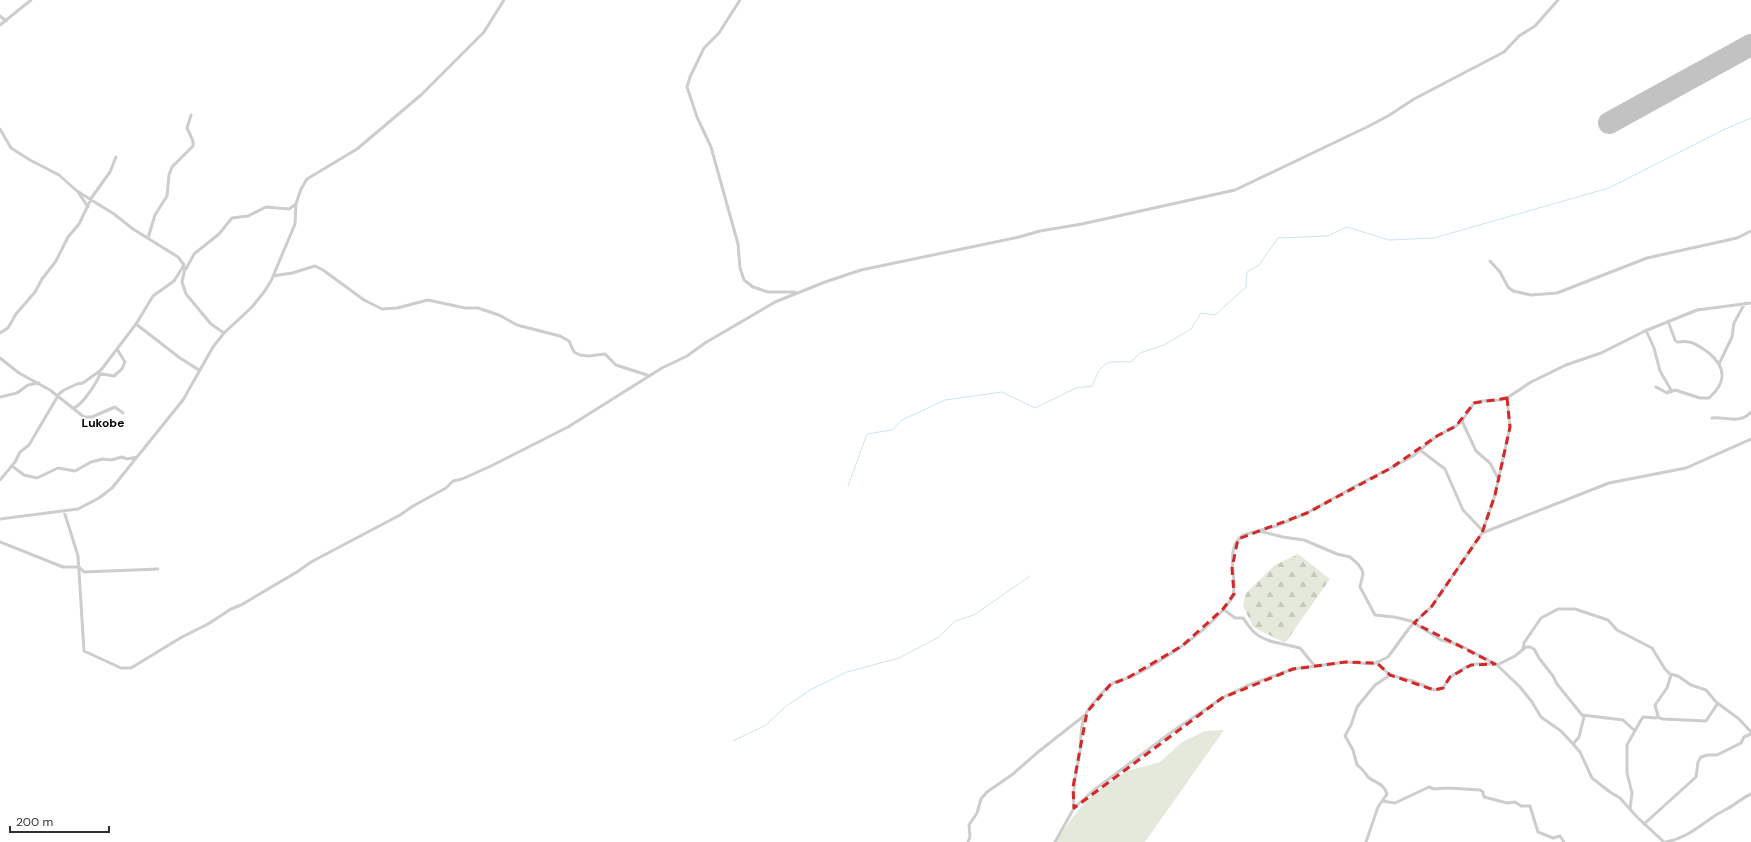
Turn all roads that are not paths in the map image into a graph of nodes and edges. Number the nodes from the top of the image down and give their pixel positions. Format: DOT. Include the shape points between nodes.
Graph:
graph roads {
  1 [pos="31,0"];
  2 [pos="504,0"];
  3 [pos="740,0"];
  4 [pos="1558,0"];
  5 [pos="0,16"];
  6 [pos="6,21"];
  7 [pos="0,25"];
  8 [pos="191,115"];
  9 [pos="0,129"];
  10 [pos="116,157"];
  11 [pos="77,191"];
  12 [pos="91,200"];
  13 [pos="296,204"];
  14 [pos="88,207"];
  15 [pos="1751,230"];
  16 [pos="148,238"];
  17 [pos="1490,260"];
  18 [pos="185,267"];
  19 [pos="273,276"];
  20 [pos="798,292"];
  21 [pos="1751,303"];
  22 [pos="1744,304"];
  23 [pos="1668,321"];
  24 [pos="136,324"];
  25 [pos="1646,330"];
  26 [pos="0,333"];
  27 [pos="224,333"];
  28 [pos="116,349"];
  29 [pos="0,358"];
  30 [pos="1719,364"];
  31 [pos="199,370"];
  32 [pos="99,374"];
  33 [pos="650,376"];
  34 [pos="39,383"];
  35 [pos="1656,387"];
  36 [pos="1670,392"];
  37 [pos="58,396"];
  38 [pos="0,397"];
  39 [pos="1507,398"];
  40 [pos="72,408"];
  41 [pos="1751,412"];
  42 [pos="123,413"];
  43 [pos="1712,418"];
  44 [pos="1462,421"];
  45 [pos="1751,439"];
  46 [pos="1420,450"];
  47 [pos="136,457"];
  48 [pos="12,466"];
  49 [pos="1499,479"];
  50 [pos="0,480"];
  51 [pos="64,511"];
  52 [pos="0,519"];
  53 [pos="1258,531"];
  54 [pos="1482,532"];
  55 [pos="0,542"];
  56 [pos="79,567"];
  57 [pos="158,569"];
  58 [pos="1223,609"];
  59 [pos="1414,623"];
  60 [pos="1523,649"];
  61 [pos="1377,663"];
  62 [pos="1496,664"];
  63 [pos="1314,665"];
  64 [pos="1672,674"];
  65 [pos="1390,675"];
  66 [pos="1718,703"];
  67 [pos="1085,715"];
  68 [pos="1584,717"];
  69 [pos="1657,717"];
  70 [pos="1635,731"];
  71 [pos="1751,733"];
  72 [pos="1573,744"];
  73 [pos="1751,794"];
  74 [pos="1382,801"];
  75 [pos="1074,808"];
  76 [pos="1630,809"];
  77 [pos="1644,824"];
  78 [pos="968,842"];
  79 [pos="1055,842"];
  80 [pos="1366,842"];
  81 [pos="1564,842"];
  82 [pos="1665,842"];
  1 -- 6 [label="street"];
  2 -- 13 [label="street" via="484,32 421,95 357,149 310,177 301,189"];
  3 -- 20 [label="street" via="719,32 704,48 687,87 711,147 738,244 744,280 753,287 768,292"];
  4 -- 20 [label="street" via="1535,26 1519,36 1504,52 1367,127 1235,190 1040,231 1019,238 868,268"];
  5 -- 6 [label="street"];
  6 -- 7 [label="street"];
  8 -- 16 [label="street" via="187,128 193,146 172,167 166,196 154,215"];
  9 -- 11 [label="street" via="11,148 59,175"];
  10 -- 12 [label="street" via="110,172"];
  11 -- 12 [label="street"];
  11 -- 14 [label="street"];
  12 -- 14 [label="street"];
  12 -- 16 [label="street"];
  13 -- 18 [label="street" via="289,209 266,207 248,216 232,218 219,234 194,254"];
  13 -- 19 [label="street" via="295,224"];
  14 -- 26 [label="street" via="35,292 8,328"];
  15 -- 17 [label="street" via="1737,238 1647,258 1557,294 1531,295 1513,291"];
  16 -- 18 [label="street" via="178,257"];
  18 -- 24 [label="street" via="174,281 153,296"];
  18 -- 27 [label="street" via="182,282 186,294 211,324"];
  19 -- 27 [label="street" via="252,307"];
  19 -- 33 [label="street" via="315,266 364,300 382,309 388,310 428,300 481,309 499,314 517,325 560,336 569,341 574,352 580,355 605,354 616,365"];
  20 -- 33 [label="street" via="762,309"];
  21 -- 22 [label="street"];
  22 -- 23 [label="street" via="1697,310"];
  22 -- 30 [label="street"];
  23 -- 25 [label="street"];
  23 -- 30 [label="street" via="1677,342 1693,343"];
  24 -- 28 [label="street"];
  24 -- 31 [label="street"];
  25 -- 36 [label="street"];
  25 -- 39 [label="street" via="1608,351 1544,375"];
  27 -- 31 [label="street"];
  28 -- 32 [label="street"];
  28 -- 32 [label="street" via="125,362 124,365 115,376"];
  29 -- 34 [label="street" via="19,373"];
  30 -- 36 [label="street" via="1722,379 1718,389 1709,398 1700,398 1675,390"];
  31 -- 47 [label="street" via="183,400"];
  32 -- 37 [label="street" via="64,390"];
  32 -- 40 [label="street" via="78,407"];
  33 -- 56 [label="street" via="556,434 491,466 453,481 448,487 400,515 312,561 131,668 121,668 84,651"];
  34 -- 37 [label="street"];
  34 -- 38 [label="street"];
  35 -- 36 [label="street"];
  37 -- 40 [label="street"];
  37 -- 48 [label="street" via="29,445 20,452"];
  39 -- 44 [label="street" via="1474,403"];
  39 -- 49 [label="street" via="1510,427"];
  40 -- 42 [label="street" via="86,418 115,407"];
  41 -- 43 [label="street" via="1731,420 1722,417"];
  44 -- 46 [label="street"];
  44 -- 49 [label="street" via="1476,451 1490,463"];
  45 -- 54 [label="street" via="1686,468 1609,483"];
  46 -- 53 [label="street" via="1378,476 1307,513"];
  46 -- 54 [label="street" via="1445,469 1463,510"];
  47 -- 48 [label="street" via="101,459 75,471 58,468 36,478 24,475"];
  47 -- 51 [label="street" via="109,492 81,508"];
  48 -- 50 [label="street"];
  49 -- 54 [label="street"];
  51 -- 52 [label="street"];
  51 -- 56 [label="street" via="78,552"];
  53 -- 58 [label="street" via="1238,538 1234,546 1234,594"];
  53 -- 59 [label="street" via="1283,538 1304,540 1350,557 1362,570 1360,587 1373,613 1402,618"];
  54 -- 59 [label="street" via="1439,596"];
  55 -- 56 [label="street" via="64,567"];
  56 -- 57 [label="street" via="84,572"];
  58 -- 63 [label="street" via="1235,618 1243,618 1255,633 1262,637 1283,646 1300,648"];
  58 -- 67 [label="street" via="1204,629 1182,646 1134,675 1110,685"];
  59 -- 61 [label="street" via="1391,653"];
  59 -- 62 [label="street" via="1442,640 1460,645"];
  60 -- 62 [label="street" via="1515,656"];
  60 -- 64 [label="street" via="1524,643 1541,618 1558,609 1575,609 1608,620 1617,630 1652,648 1665,669"];
  60 -- 68 [label="street" via="1530,647 1536,651 1554,676 1556,684"];
  61 -- 63 [label="street"];
  61 -- 65 [label="street"];
  62 -- 65 [label="street" via="1471,665 1450,677 1443,688 1434,690"];
  62 -- 72 [label="street" via="1520,687 1541,717 1561,731"];
  63 -- 75 [label="street" via="1293,669 1246,686 1222,698 1117,772"];
  64 -- 66 [label="street" via="1706,690"];
  64 -- 69 [label="street" via="1667,688 1655,705"];
  65 -- 74 [label="street" via="1374,685 1357,707 1345,736 1357,764 1386,791"];
  66 -- 69 [label="street" via="1706,721 1663,720"];
  66 -- 71 [label="street" via="1739,719"];
  67 -- 75 [label="street" via="1074,787"];
  67 -- 78 [label="street" via="987,792 969,825"];
  68 -- 70 [label="street" via="1623,720"];
  68 -- 72 [label="street" via="1579,737"];
  69 -- 70 [label="street" via="1643,717"];
  70 -- 76 [label="street" via="1628,742 1627,754 1627,775 1632,793"];
  71 -- 77 [label="street" via="1740,743 1717,755 1701,757 1696,777"];
  72 -- 76 [label="street" via="1580,752 1592,778 1620,798"];
  73 -- 82 [label="street" via="1714,816 1692,833"];
  74 -- 80 [label="street"];
  74 -- 81 [label="street" via="1395,803 1427,788 1480,790 1484,797 1490,800 1530,806 1538,832 1553,838 1560,836"];
  75 -- 79 [label="street"];
  76 -- 77 [label="street"];
  77 -- 82 [label="street"];
}
